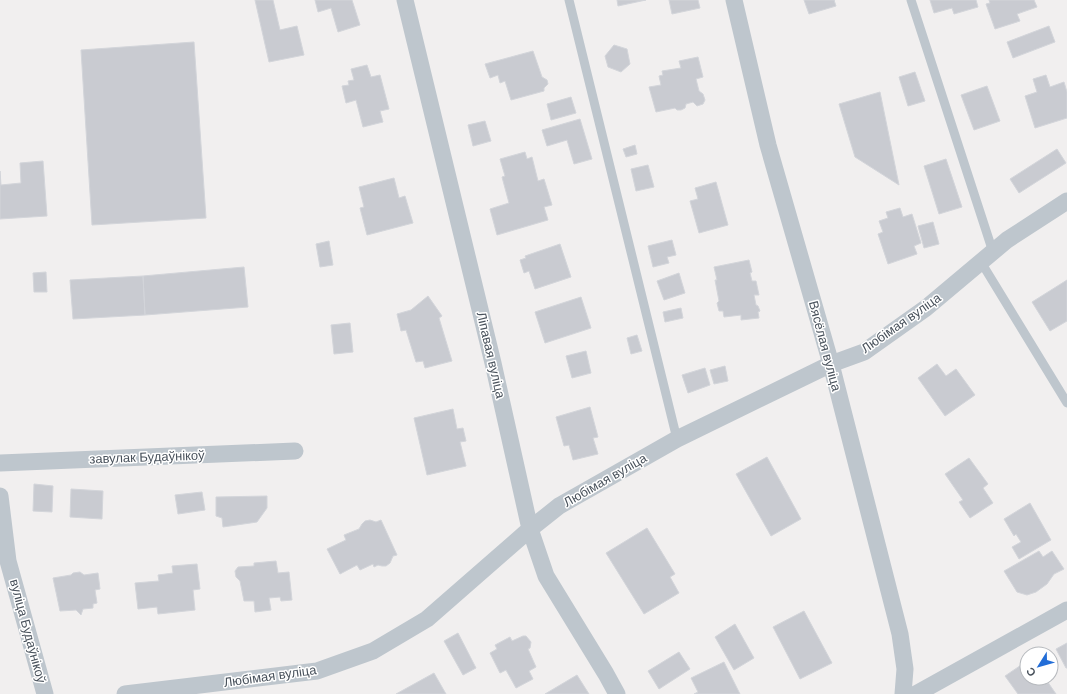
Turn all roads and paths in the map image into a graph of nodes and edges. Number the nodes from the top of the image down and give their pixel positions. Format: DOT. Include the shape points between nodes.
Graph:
graph roads {
  1 [pos="405,0"];
  2 [pos="569,0"];
  3 [pos="734,0"];
  4 [pos="911,0"];
  5 [pos="1067,201"];
  6 [pos="987,257"];
  7 [pos="830,364"];
  8 [pos="1067,403"];
  9 [pos="677,439"];
  10 [pos="295,451"];
  11 [pos="0,463"];
  12 [pos="0,496"];
  13 [pos="530,529"];
  14 [pos="1067,610"];
  15 [pos="45,694"];
  16 [pos="125,694"];
  17 [pos="617,694"];
  18 [pos="903,694"];
  19 [pos="916,694"];
  1 -- 13 [label="street, Ліпавая вуліца" via="493,363"];
  2 -- 9 [label="lane"];
  3 -- 7 [label="street, Вясёлая вуліца" via="768,145"];
  4 -- 6 [label="lane"];
  5 -- 6 [label="street, Любімая вуліца" via="1007,240"];
  6 -- 7 [label="street, Любімая вуліца" via="926,308 864,352"];
  6 -- 8 [label="lane"];
  7 -- 9 [label="street, Любімая вуліца"];
  7 -- 18 [label="street, Вясёлая вуліца" via="900,634 905,669"];
  9 -- 13 [label="street, Любімая вуліца" via="559,506"];
  10 -- 11 [label="street, завулак Будаўнікоў"];
  12 -- 15 [label="street, вуліца Будаўнікоў" via="8,561"];
  13 -- 16 [label="street, Любімая вуліца" via="427,619 373,651 317,671"];
  13 -- 17 [label="street, Ліпавая вуліца" via="546,576"];
  14 -- 19 [label="street"];
}
